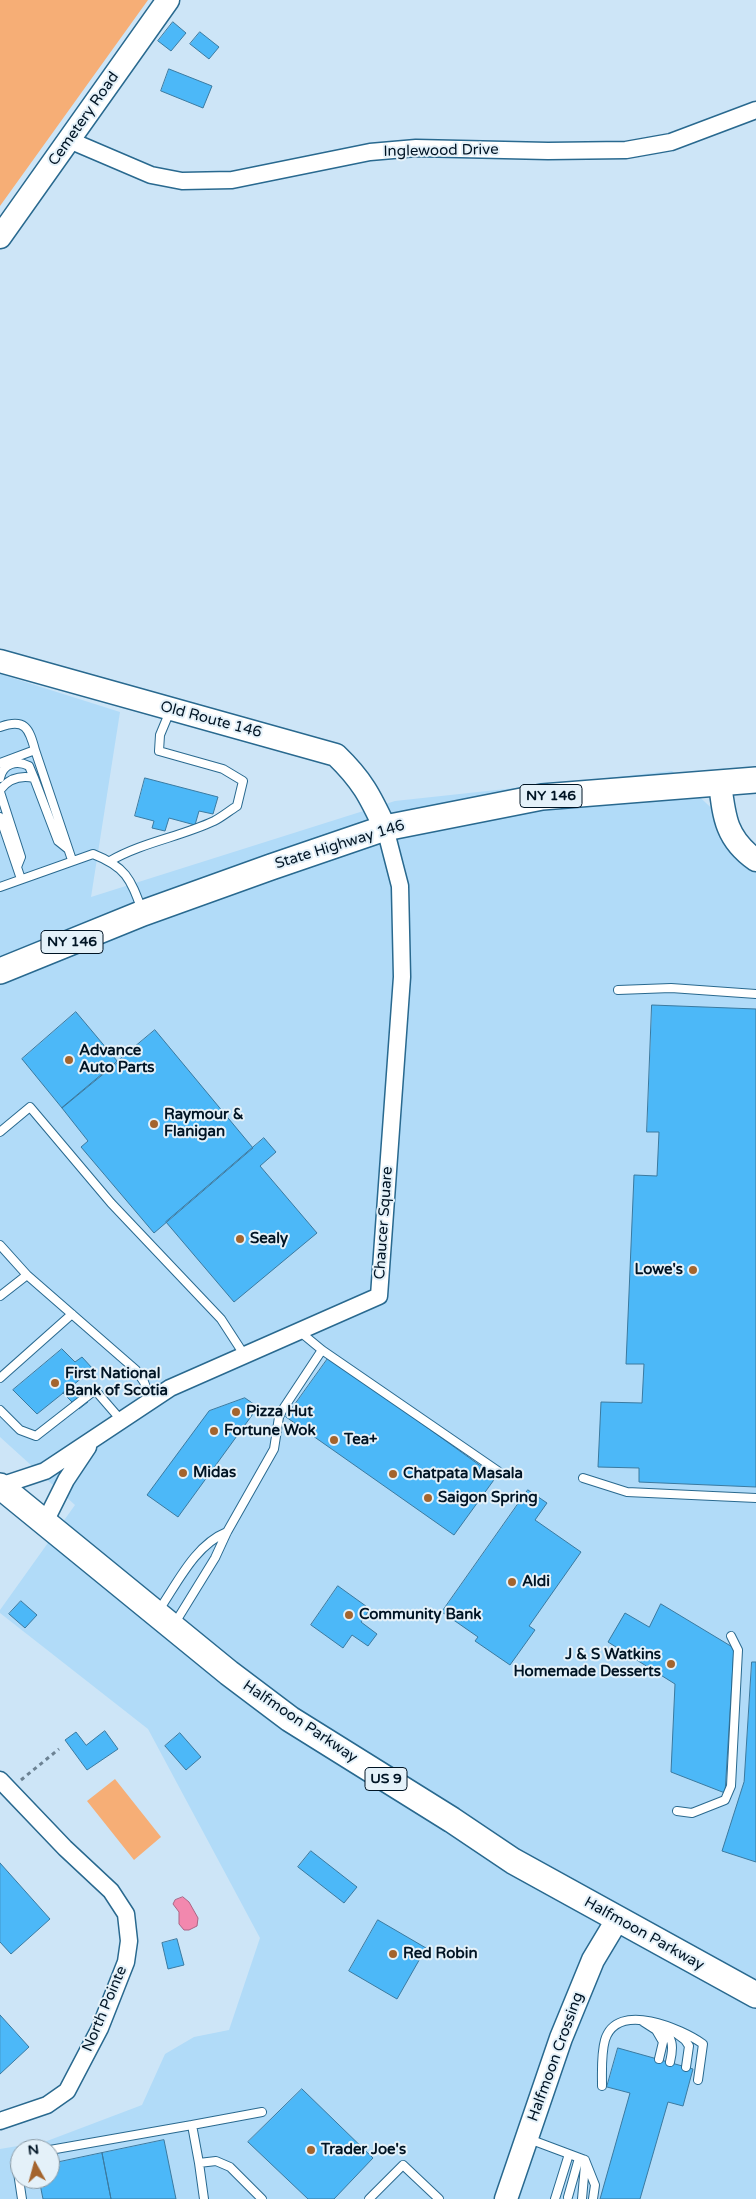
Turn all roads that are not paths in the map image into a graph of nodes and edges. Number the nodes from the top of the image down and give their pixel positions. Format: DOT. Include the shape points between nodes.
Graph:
graph roads {
  1 [pos="168,0"];
  2 [pos="756,110"];
  3 [pos="69,140"];
  4 [pos="0,237"];
  5 [pos="0,661"];
  6 [pos="171,709"];
  7 [pos="0,726"];
  8 [pos="36,750"];
  9 [pos="0,763"];
  10 [pos="0,778"];
  11 [pos="34,778"];
  12 [pos="756,780"];
  13 [pos="720,783"];
  14 [pos="0,791"];
  15 [pos="0,816"];
  16 [pos="385,828"];
  17 [pos="68,849"];
  18 [pos="72,860"];
  19 [pos="110,860"];
  20 [pos="756,860"];
  21 [pos="17,867"];
  22 [pos="21,879"];
  23 [pos="0,887"];
  24 [pos="143,913"];
  25 [pos="0,971"];
  26 [pos="618,990"];
  27 [pos="756,994"];
  28 [pos="0,1132"];
  29 [pos="0,1245"];
  30 [pos="28,1275"];
  31 [pos="0,1296"];
  32 [pos="72,1314"];
  33 [pos="299,1331"];
  34 [pos="322,1350"];
  35 [pos="245,1356"];
  36 [pos="0,1378"];
  37 [pos="151,1400"];
  38 [pos="0,1410"];
  39 [pos="121,1420"];
  40 [pos="92,1441"];
  41 [pos="498,1471"];
  42 [pos="583,1478"];
  43 [pos="0,1486"];
  44 [pos="756,1498"];
  45 [pos="45,1522"];
  46 [pos="226,1532"];
  47 [pos="165,1621"];
  48 [pos="731,1636"];
  49 [pos="5,1785"];
  50 [pos="678,1811"];
  51 [pos="617,1920"];
  52 [pos="756,1995"];
  53 [pos="639,2018"];
  54 [pos="660,2026"];
  55 [pos="659,2059"];
  56 [pos="670,2062"];
  57 [pos="686,2067"];
  58 [pos="698,2080"];
  59 [pos="602,2086"];
  60 [pos="262,2112"];
  61 [pos="0,2121"];
  62 [pos="192,2125"];
  63 [pos="527,2139"];
  64 [pos="60,2148"];
  65 [pos="568,2154"];
  66 [pos="582,2159"];
  67 [pos="199,2163"];
  68 [pos="568,2197"];
  69 [pos="204,2199"];
  70 [pos="262,2199"];
  71 [pos="368,2199"];
  72 [pos="439,2199"];
  73 [pos="506,2199"];
  74 [pos="555,2199"];
  75 [pos="582,2199"];
  76 [pos="594,2199"];
  1 -- 3 [label="street, Cemetery Road"];
  2 -- 3 [label="street, Inglewood Drive" via="671,142 626,150 548,152 416,148 370,152 232,180 182,181 151,175"];
  3 -- 4 [label="street, Cemetery Road"];
  5 -- 6 [label="street, Old Route 146"];
  6 -- 16 [label="street, Old Route 146" via="336,755 368,792"];
  6 -- 19 [label="lane" via="160,735 159,751 223,769 243,781 237,806 216,820 132,849"];
  7 -- 8 [label="lane" via="12,722 26,726"];
  8 -- 9 [label="lane"];
  8 -- 17 [label="lane"];
  10 -- 11 [label="lane" via="7,766 22,763 29,766"];
  11 -- 14 [label="lane" via="14,778"];
  11 -- 17 [label="lane" via="58,841"];
  12 -- 13 [label="main road, State Highway 146 / NY 146"];
  13 -- 16 [label="main road, State Highway 146 / NY 146" via="542,796"];
  13 -- 20 [label="street" via="724,819 732,836"];
  14 -- 21 [label="lane" via="21,857"];
  15 -- 21 [label="lane"];
  16 -- 24 [label="main road, State Highway 146 / NY 146"];
  16 -- 33 [label="street, Chaucer Square" via="400,886 402,977 379,1296"];
  17 -- 18 [label="lane"];
  18 -- 19 [label="lane" via="93,854"];
  18 -- 22 [label="lane"];
  19 -- 24 [label="lane" via="130,879"];
  21 -- 22 [label="lane"];
  22 -- 23 [label="lane"];
  24 -- 25 [label="main road, State Highway 146 / NY 146"];
  26 -- 27 [label="lane" via="671,988"];
  28 -- 35 [label="lane" via="30,1107 112,1203 221,1319"];
  29 -- 30 [label="lane"];
  30 -- 31 [label="lane"];
  30 -- 32 [label="lane"];
  32 -- 36 [label="lane"];
  32 -- 37 [label="lane" via="136,1370"];
  33 -- 34 [label="lane"];
  33 -- 35 [label="street, Chaucer Square"];
  34 -- 41 [label="lane"];
  34 -- 46 [label="lane" via="283,1409 274,1449"];
  35 -- 37 [label="street, Chaucer Square" via="170,1388"];
  37 -- 39 [label="street, Chaucer Square"];
  38 -- 39 [label="lane" via="20,1430 36,1436 96,1390"];
  39 -- 40 [label="street, Chaucer Square"];
  40 -- 43 [label="street, Chaucer Square" via="45,1471"];
  40 -- 45 [label="street, Chaucer Square" via="66,1480"];
  42 -- 44 [label="lane" via="627,1492"];
  43 -- 45 [label="main road, Halfmoon Parkway / US 9"];
  45 -- 47 [label="main road, Halfmoon Parkway / US 9"];
  46 -- 47 [label="lane" via="216,1558"];
  46 -- 47 [label="lane" via="202,1547"];
  47 -- 51 [label="main road, Halfmoon Parkway / US 9" via="290,1719 512,1861"];
  48 -- 50 [label="lane" via="738,1650 731,1786 725,1800 692,1813"];
  49 -- 61 [label="street, North Pointe" via="111,1891 126,1914 129,1941 126,1962 100,2028 67,2091 47,2105"];
  51 -- 52 [label="main road, Halfmoon Parkway / US 9"];
  51 -- 63 [label="street, Halfmoon Crossing" via="593,1960"];
  53 -- 54 [label="lane"];
  53 -- 55 [label="lane" via="656,2030 663,2042"];
  53 -- 58 [label="lane" via="666,2025 703,2044"];
  53 -- 59 [label="lane" via="613,2027 605,2039"];
  54 -- 56 [label="lane" via="670,2036 674,2047"];
  54 -- 57 [label="lane" via="670,2029 689,2046"];
  60 -- 62 [label="lane"];
  62 -- 64 [label="lane"];
  62 -- 67 [label="lane"];
  63 -- 65 [label="lane"];
  63 -- 73 [label="street, Halfmoon Crossing"];
  65 -- 66 [label="lane"];
  65 -- 74 [label="lane"];
  66 -- 68 [label="lane"];
  66 -- 75 [label="lane"];
  66 -- 76 [label="lane" via="595,2185"];
  67 -- 69 [label="lane"];
  67 -- 70 [label="lane" via="216,2161 230,2167"];
  71 -- 72 [label="lane" via="402,2166"];
}
